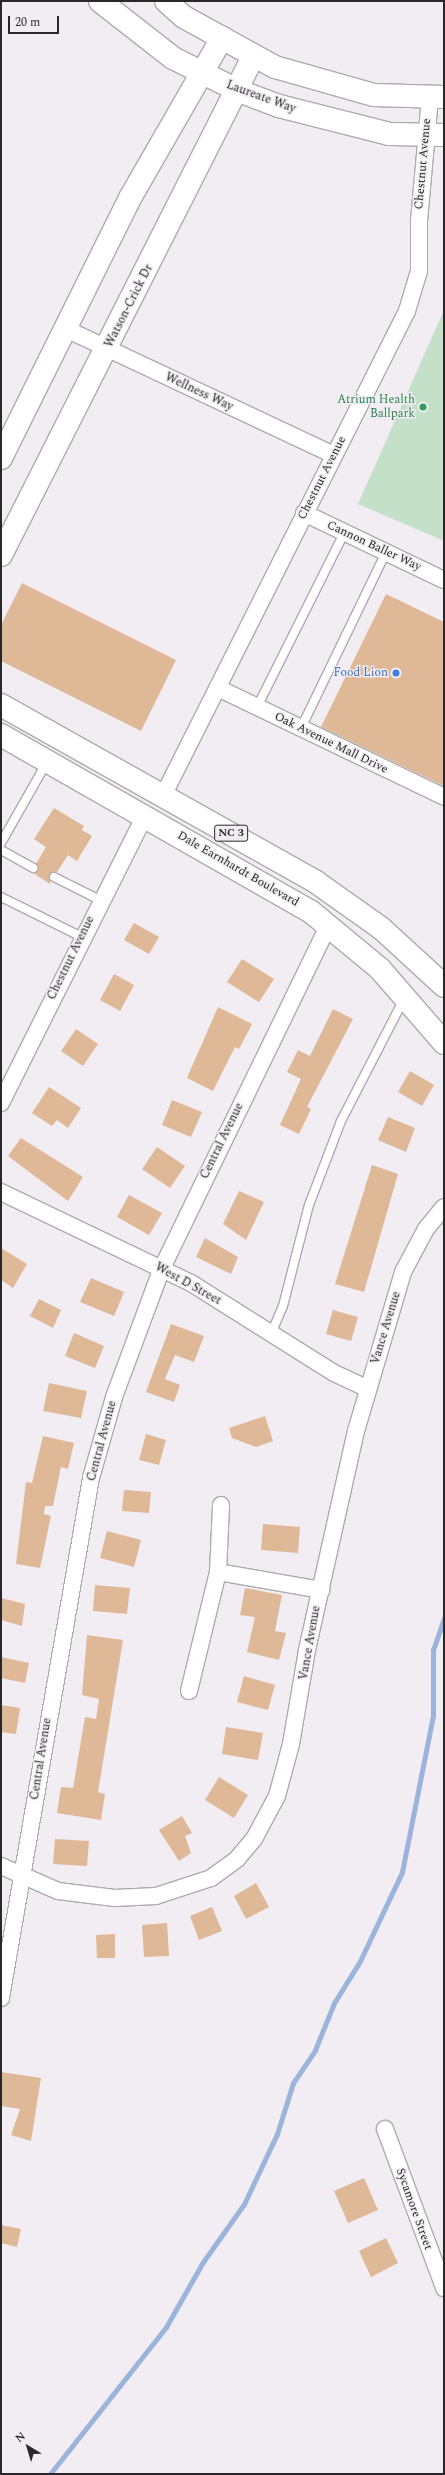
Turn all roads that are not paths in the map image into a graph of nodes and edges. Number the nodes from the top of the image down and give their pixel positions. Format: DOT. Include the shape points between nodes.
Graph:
graph roads {
  1 [pos="100,1"];
  2 [pos="166,1"];
  3 [pos="222,38"];
  4 [pos="254,55"];
  5 [pos="199,73"];
  6 [pos="239,91"];
  7 [pos="437,97"];
  8 [pos="435,135"];
  9 [pos="66,329"];
  10 [pos="107,350"];
  11 [pos="334,455"];
  12 [pos="1,458"];
  13 [pos="304,513"];
  14 [pos="344,533"];
  15 [pos="386,552"];
  16 [pos="1,556"];
  17 [pos="444,580"];
  18 [pos="218,688"];
  19 [pos="1,705"];
  20 [pos="257,707"];
  21 [pos="301,728"];
  22 [pos="1,735"];
  23 [pos="48,761"];
  24 [pos="163,796"];
  25 [pos="444,797"];
  26 [pos="145,815"];
  27 [pos="1,843"];
  28 [pos="1,850"];
  29 [pos="33,868"];
  30 [pos="54,878"];
  31 [pos="1,897"];
  32 [pos="100,900"];
  33 [pos="329,924"];
  34 [pos="82,937"];
  35 [pos="444,986"];
  36 [pos="406,996"];
  37 [pos="444,1043"];
  38 [pos="1,1103"];
  39 [pos="1,1192"];
  40 [pos="444,1207"];
  41 [pos="162,1268"];
  42 [pos="271,1334"];
  43 [pos="368,1389"];
  44 [pos="222,1505"];
  45 [pos="218,1572"];
  46 [pos="320,1590"];
  47 [pos="189,1690"];
  48 [pos="1,1866"];
  49 [pos="22,1876"];
  50 [pos="1,1998"];
  51 [pos="385,2129"];
  52 [pos="443,2283"];
  1 -- 5 [label="main road, Laureate Way"];
  2 -- 3 [label="main road" via="184,17"];
  3 -- 4 [label="main road"];
  3 -- 5 [label="main road"];
  4 -- 6 [label="main road, Watson-Crick Dr"];
  4 -- 7 [label="main road" via="276,67 374,95"];
  5 -- 6 [label="main road, Laureate Way"];
  5 -- 9 [label="main road" via="130,198"];
  6 -- 8 [label="main road, Laureate Way" via="279,106 390,134"];
  6 -- 10 [label="main road, Watson-Crick Dr"];
  7 -- 8 [label="street, Chestnut Avenue"];
  8 -- 11 [label="street, Chestnut Avenue" via="419,271 407,311"];
  9 -- 10 [label="street, Wellness Way"];
  9 -- 12 [label="main road"];
  10 -- 11 [label="street, Wellness Way"];
  10 -- 16 [label="main road, Watson-Crick Dr"];
  11 -- 13 [label="street, Chestnut Avenue"];
  13 -- 14 [label="street, Cannon Baller Way"];
  13 -- 18 [label="street, Chestnut Avenue"];
  14 -- 15 [label="street, Cannon Baller Way"];
  14 -- 20 [label="lane"];
  15 -- 17 [label="street, Cannon Baller Way"];
  15 -- 21 [label="lane"];
  18 -- 20 [label="street, Oak Avenue Mall Drive"];
  18 -- 24 [label="street, Chestnut Avenue"];
  19 -- 24 [label="main road, NC 3"];
  20 -- 21 [label="street, Oak Avenue Mall Drive"];
  21 -- 25 [label="street, Oak Avenue Mall Drive"];
  22 -- 23 [label="main road, Dale Earnhardt Boulevard / NC 3"];
  23 -- 26 [label="main road, Dale Earnhardt Boulevard / NC 3"];
  23 -- 27 [label="lane"];
  24 -- 35 [label="main road, NC 3" via="342,899 404,948"];
  26 -- 32 [label="street, Chestnut Avenue"];
  26 -- 33 [label="main road, Dale Earnhardt Boulevard / NC 3" via="266,883"];
  28 -- 29 [label="lane"];
  30 -- 32 [label="lane"];
  31 -- 34 [label="lane"];
  32 -- 34 [label="street, Chestnut Avenue"];
  33 -- 36 [label="main road, Dale Earnhardt Boulevard / NC 3"];
  33 -- 41 [label="street, Central Avenue"];
  34 -- 38 [label="street, Chestnut Avenue"];
  36 -- 37 [label="main road, Dale Earnhardt Boulevard / NC 3"];
  36 -- 42 [label="lane" via="341,1121 309,1205 283,1306"];
  39 -- 41 [label="street, West D Street"];
  40 -- 43 [label="street, Vance Avenue" via="426,1229 403,1272"];
  41 -- 42 [label="street, West D Street"];
  41 -- 49 [label="street, Central Avenue" via="114,1397 91,1478"];
  42 -- 43 [label="street, West D Street" via="334,1373"];
  43 -- 46 [label="street, Vance Avenue"];
  44 -- 45 [label="street"];
  45 -- 46 [label="street"];
  45 -- 47 [label="street"];
  46 -- 49 [label="street, Vance Avenue" via="291,1744 277,1796 254,1840 237,1859 211,1878 156,1896 115,1898 58,1891"];
  48 -- 49 [label="street"];
  49 -- 50 [label="street, Central Avenue"];
  51 -- 52 [label="street, Sycamore Street"];
}
